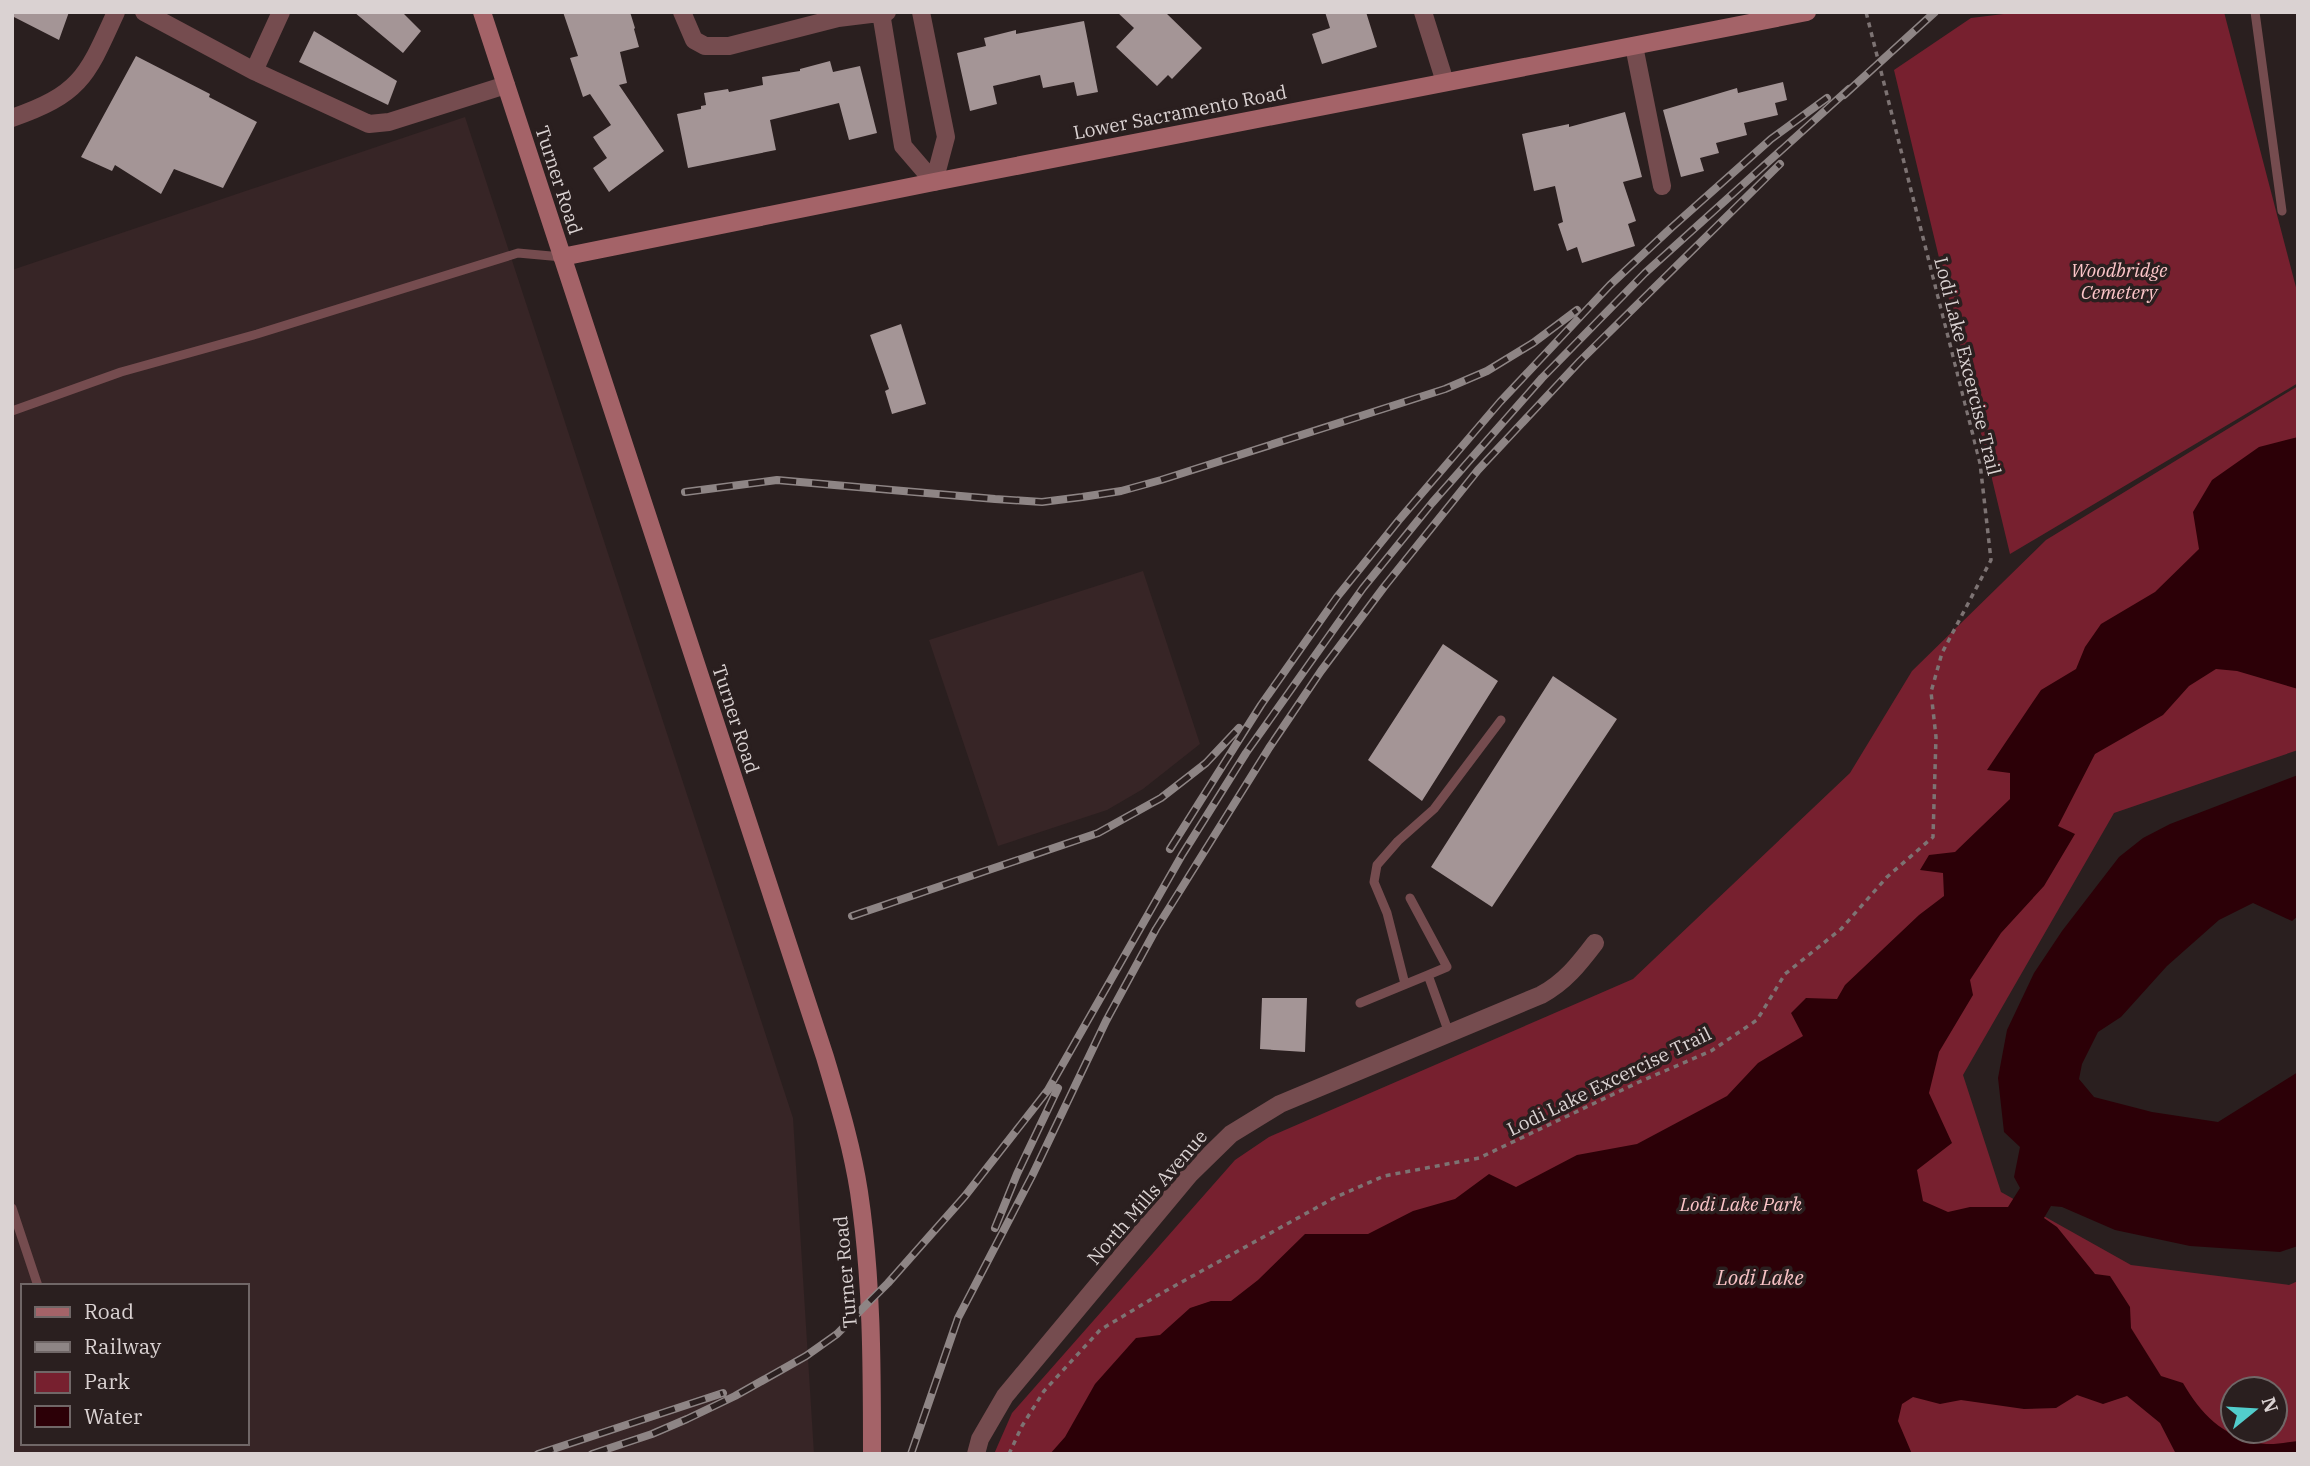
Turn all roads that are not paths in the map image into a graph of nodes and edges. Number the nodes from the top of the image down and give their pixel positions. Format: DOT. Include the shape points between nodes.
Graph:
graph roads {
  1 [pos="116,12"];
  2 [pos="144,12"];
  3 [pos="281,12"];
  4 [pos="482,12"];
  5 [pos="682,12"];
  6 [pos="920,12"];
  7 [pos="1423,12"];
  8 [pos="1807,12"];
  9 [pos="2255,12"];
  10 [pos="884,13"];
  11 [pos="1634,46"];
  12 [pos="254,71"];
  13 [pos="1445,82"];
  14 [pos="506,85"];
  15 [pos="12,118"];
  16 [pos="934,182"];
  17 [pos="1662,186"];
  18 [pos="2282,211"];
  19 [pos="562,257"];
  20 [pos="12,411"];
  21 [pos="1501,720"];
  22 [pos="1410,898"];
  23 [pos="1595,943"];
  24 [pos="1428,975"];
  25 [pos="1405,984"];
  26 [pos="1360,1003"];
  27 [pos="1449,1033"];
  28 [pos="12,1208"];
  29 [pos="37,1284"];
  30 [pos="872,1454"];
  31 [pos="976,1454"];
  1 -- 15 [label="street" via="92,64 69,92"];
  2 -- 12 [label="street"];
  3 -- 12 [label="street"];
  4 -- 14 [label="main road, Turner Road"];
  5 -- 10 [label="street" via="694,40 705,46 729,46 838,18"];
  6 -- 16 [label="street" via="946,136"];
  7 -- 13 [label="street"];
  8 -- 11 [label="main road, Lower Sacramento Road"];
  9 -- 18 [label="lane"];
  10 -- 16 [label="street" via="903,146"];
  11 -- 13 [label="main road, Lower Sacramento Road"];
  11 -- 17 [label="street"];
  12 -- 14 [label="street" via="369,124 389,122"];
  13 -- 16 [label="main road, Lower Sacramento Road"];
  14 -- 19 [label="main road, Turner Road"];
  16 -- 19 [label="main road, Lower Sacramento Road"];
  19 -- 20 [label="lane" via="518,253 121,372"];
  19 -- 30 [label="main road, Turner Road" via="845,1127 859,1191 867,1265"];
  21 -- 25 [label="lane" via="1434,809 1377,865 1374,882"];
  22 -- 24 [label="lane" via="1447,967"];
  23 -- 27 [label="street, North Mills Avenue" via="1556,987"];
  24 -- 25 [label="lane"];
  24 -- 27 [label="lane"];
  25 -- 26 [label="lane"];
  27 -- 31 [label="street, North Mills Avenue" via="1280,1104 1231,1133 1190,1174 1005,1396"];
  28 -- 29 [label="lane"];
}
